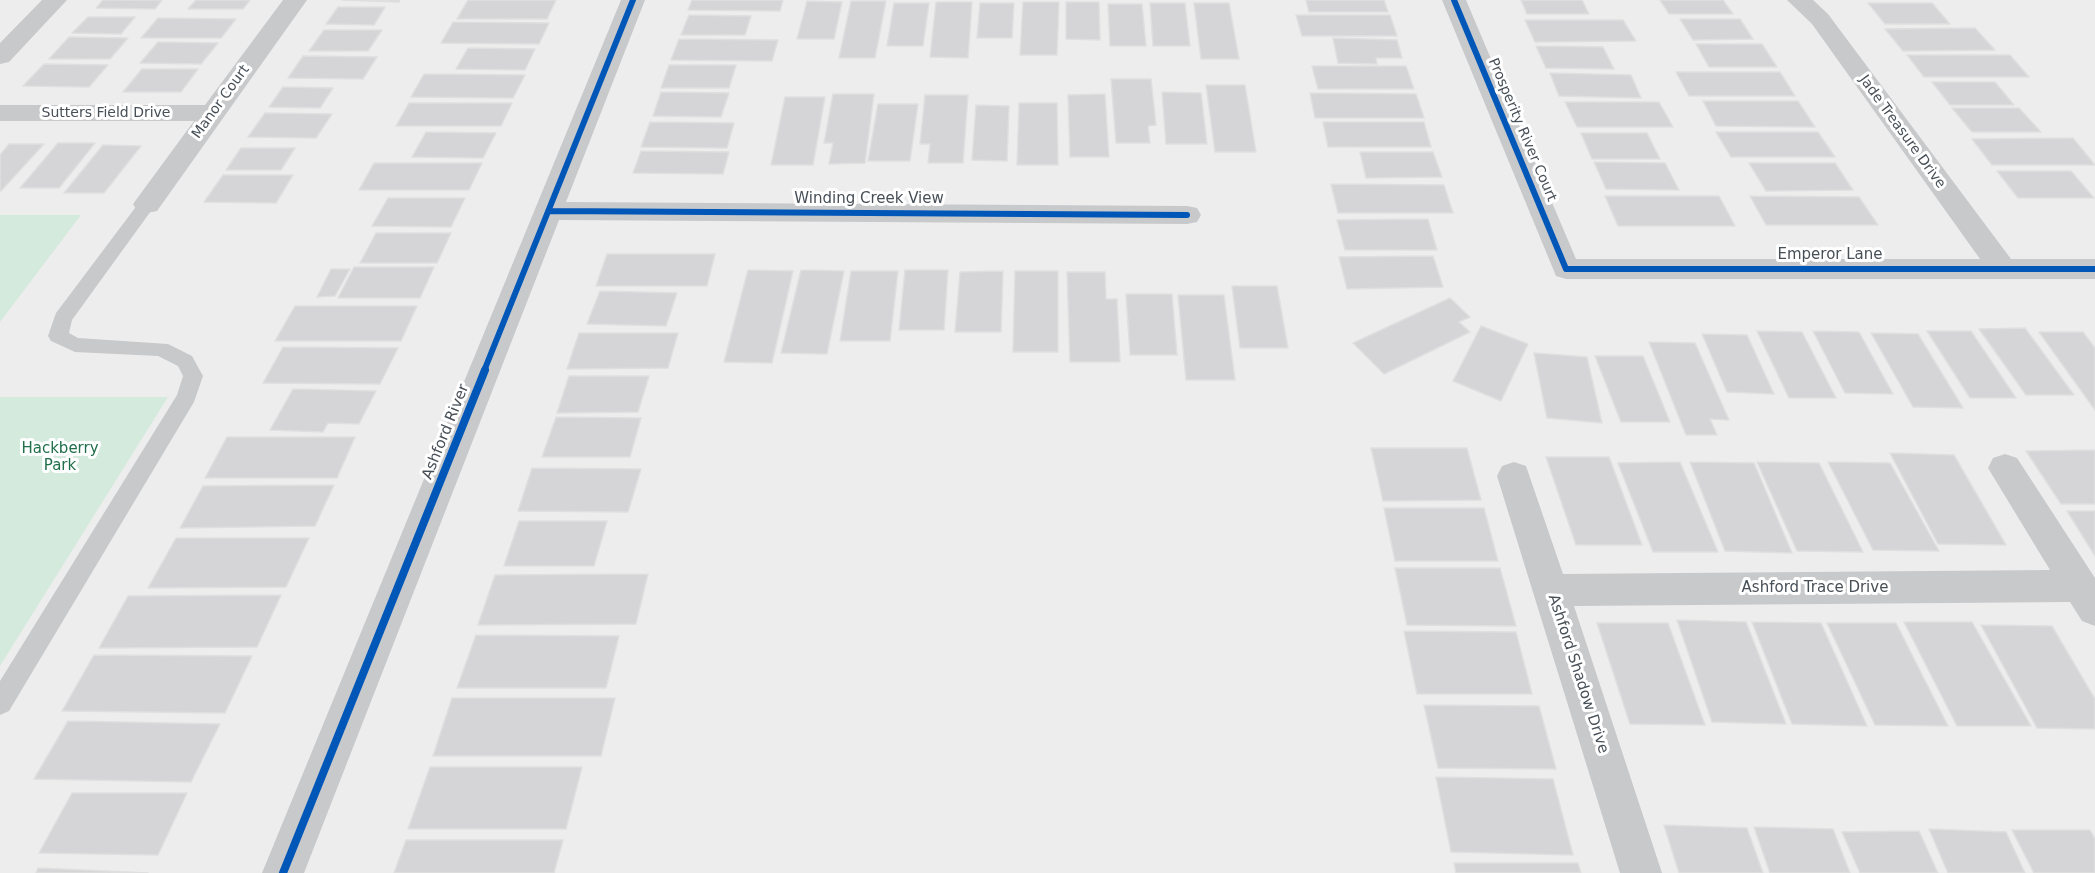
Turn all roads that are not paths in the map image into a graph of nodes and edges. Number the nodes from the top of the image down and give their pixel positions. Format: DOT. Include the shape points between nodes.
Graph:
graph roads {
  1 [pos="55,0"];
  2 [pos="295,0"];
  3 [pos="633,0"];
  4 [pos="1454,0"];
  5 [pos="1799,0"];
  6 [pos="0,57"];
  7 [pos="0,113"];
  8 [pos="212,113"];
  9 [pos="147,204"];
  10 [pos="550,211"];
  11 [pos="1187,215"];
  12 [pos="2001,267"];
  13 [pos="2095,268"];
  14 [pos="1566,269"];
  15 [pos="2005,468"];
  16 [pos="1514,476"];
  17 [pos="1551,590"];
  18 [pos="2087,598"];
  19 [pos="0,703"];
  20 [pos="283,873"];
  21 [pos="1641,873"];
  1 -- 6 [label="street"];
  2 -- 8 [label="street, Manor Court"];
  3 -- 10 [label="street, Ashford River"];
  4 -- 14 [label="street, Prosperity River Court"];
  5 -- 12 [label="street, Jade Treasure Drive" via="1820,19"];
  7 -- 8 [label="street, Sutters Field Drive"];
  8 -- 9 [label="street, Manor Court"];
  9 -- 19 [label="lane" via="63,318 58,336 75,345 161,349 185,361 193,376 187,396"];
  10 -- 11 [label="street, Winding Creek View"];
  10 -- 20 [label="street, Ashford River"];
  12 -- 13 [label="street, Emperor Lane"];
  12 -- 14 [label="street, Emperor Lane"];
  15 -- 18 [label="street"];
  16 -- 17 [label="street, Ashford Shadow Drive"];
  17 -- 18 [label="street, Ashford Trace Drive"];
  17 -- 21 [label="street, Ashford Shadow Drive"];
}
